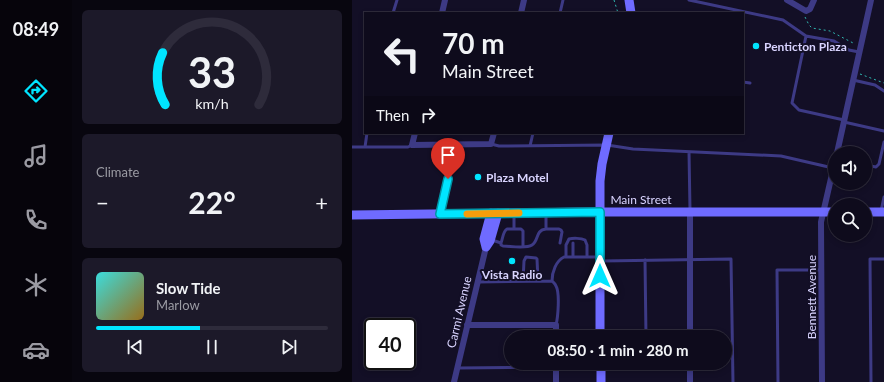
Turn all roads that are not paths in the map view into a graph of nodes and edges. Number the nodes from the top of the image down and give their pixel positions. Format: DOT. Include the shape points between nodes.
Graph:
graph roads {
  1 [pos="397,0"];
  2 [pos="445,0"];
  3 [pos="524,0"];
  4 [pos="563,0"];
  5 [pos="629,0"];
  6 [pos="689,0"];
  7 [pos="787,0"];
  8 [pos="814,0"];
  9 [pos="871,0"];
  10 [pos="393,12"];
  11 [pos="442,12"];
  12 [pos="521,12"];
  13 [pos="560,12"];
  14 [pos="631,12"];
  15 [pos="806,36"];
  16 [pos="860,50"];
  17 [pos="853,80"];
  18 [pos="744,82"];
  19 [pos="750,83"];
  20 [pos="884,91"];
  21 [pos="844,121"];
  22 [pos="884,131"];
  23 [pos="368,134"];
  24 [pos="415,134"];
  25 [pos="494,134"];
  26 [pos="533,134"];
  27 [pos="609,134"];
  28 [pos="884,142"];
  29 [pos="491,144"];
  30 [pos="412,145"];
  31 [pos="455,145"];
  32 [pos="607,145"];
  33 [pos="530,146"];
  34 [pos="839,146"];
  35 [pos="352,147"];
  36 [pos="364,147"];
  37 [pos="690,152"];
  38 [pos="828,167"];
  39 [pos="872,167"];
  40 [pos="829,190"];
  41 [pos="884,198"];
  42 [pos="690,211"];
  43 [pos="600,212"];
  44 [pos="824,212"];
  45 [pos="828,212"];
  46 [pos="882,212"];
  47 [pos="495,213"];
  48 [pos="514,213"];
  49 [pos="546,213"];
  50 [pos="440,214"];
  51 [pos="352,215"];
  52 [pos="514,229"];
  53 [pos="546,229"];
  54 [pos="488,243"];
  55 [pos="501,243"];
  56 [pos="560,243"];
  57 [pos="573,243"];
  58 [pos="523,247"];
  59 [pos="565,257"];
  60 [pos="573,257"];
  61 [pos="587,257"];
  62 [pos="600,259"];
  63 [pos="884,259"];
  64 [pos="645,260"];
  65 [pos="690,260"];
  66 [pos="822,270"];
  67 [pos="523,281"];
  68 [pos="538,281"];
  69 [pos="552,281"];
  70 [pos="477,282"];
  71 [pos="556,324"];
  72 [pos="468,325"];
  73 [pos="556,330"];
  74 [pos="600,330"];
  75 [pos="646,330"];
  76 [pos="690,330"];
  77 [pos="504,367"];
  78 [pos="458,368"];
  79 [pos="556,370"];
  80 [pos="601,370"];
  81 [pos="690,370"];
  82 [pos="454,382"];
  83 [pos="556,382"];
  84 [pos="601,382"];
  85 [pos="690,382"];
  86 [pos="733,382"];
  87 [pos="778,382"];
  88 [pos="822,382"];
  89 [pos="871,382"];
  1 -- 10 [label="lane"];
  2 -- 11 [label="street"];
  3 -- 12 [label="street"];
  4 -- 13 [label="lane"];
  5 -- 14 [label="main road"];
  6 -- 15 [label="lane" via="783,20"];
  7 -- 8 [label="street" via="806,11 810,10"];
  9 -- 16 [label="street"];
  15 -- 16 [label="lane" via="834,42 849,50"];
  15 -- 21 [label="lane" via="792,103 799,110"];
  16 -- 17 [label="street"];
  17 -- 20 [label="lane" via="875,85"];
  17 -- 21 [label="street"];
  18 -- 19 [label="lane"];
  21 -- 22 [label="lane"];
  21 -- 34 [label="street"];
  23 -- 36 [label="lane"];
  24 -- 30 [label="street"];
  25 -- 29 [label="street"];
  26 -- 33 [label="lane"];
  27 -- 32 [label="main road"];
  28 -- 39 [label="lane" via="879,164 876,168"];
  29 -- 31 [label="street"];
  29 -- 33 [label="lane"];
  30 -- 31 [label="street"];
  30 -- 36 [label="lane"];
  31 -- 50 [label="street"];
  32 -- 33 [label="lane"];
  32 -- 37 [label="lane"];
  32 -- 43 [label="main road" via="601,172"];
  35 -- 36 [label="lane"];
  37 -- 38 [label="lane" via="781,156"];
  37 -- 42 [label="lane"];
  40 -- 44 [label="street, Bennett Avenue"];
  41 -- 46 [label="lane"];
  42 -- 43 [label="main road, Main Street"];
  42 -- 44 [label="main road, Main Street"];
  42 -- 65 [label="street"];
  43 -- 49 [label="main road, Main Street"];
  43 -- 62 [label="main road"];
  44 -- 45 [label="main road, Main Street"];
  44 -- 66 [label="street, Bennett Avenue" via="821,222"];
  47 -- 48 [label="main road, Main Street"];
  47 -- 50 [label="main road, Main Street"];
  47 -- 54 [label="main road" via="484,239"];
  48 -- 49 [label="main road, Main Street"];
  48 -- 52 [label="lane"];
  49 -- 53 [label="lane"];
  50 -- 51 [label="main road, Main Street"];
  52 -- 55 [label="lane" via="507,229 504,232"];
  52 -- 58 [label="lane" via="522,230"];
  53 -- 56 [label="lane" via="561,230"];
  53 -- 58 [label="lane" via="540,231 532,245"];
  54 -- 55 [label="lane"];
  54 -- 70 [label="street, Carmi Avenue"];
  55 -- 58 [label="lane" via="503,246"];
  57 -- 60 [label="lane"];
  59 -- 60 [label="lane"];
  59 -- 61 [label="lane" via="569,239 585,240"];
  59 -- 69 [label="lane" via="555,266"];
  60 -- 61 [label="lane"];
  61 -- 62 [label="lane"];
  62 -- 64 [label="lane"];
  62 -- 74 [label="main road"];
  63 -- 89 [label="lane" via="870,259"];
  64 -- 65 [label="lane"];
  64 -- 75 [label="lane"];
  65 -- 76 [label="street"];
  65 -- 86 [label="lane" via="731,259"];
  66 -- 87 [label="lane" via="777,270"];
  66 -- 88 [label="street, Bennett Avenue"];
  67 -- 68 [label="lane"];
  67 -- 68 [label="lane" via="524,261 526,258 536,258"];
  67 -- 70 [label="lane"];
  68 -- 69 [label="lane"];
  69 -- 71 [label="lane" via="558,290"];
  70 -- 72 [label="street, Carmi Avenue"];
  71 -- 72 [label="street"];
  71 -- 73 [label="street"];
  72 -- 78 [label="street, Carmi Avenue"];
  77 -- 78 [label="lane"];
  78 -- 82 [label="street, Carmi Avenue"];
  79 -- 83 [label="street"];
  80 -- 84 [label="main road"];
  81 -- 85 [label="street"];
}
